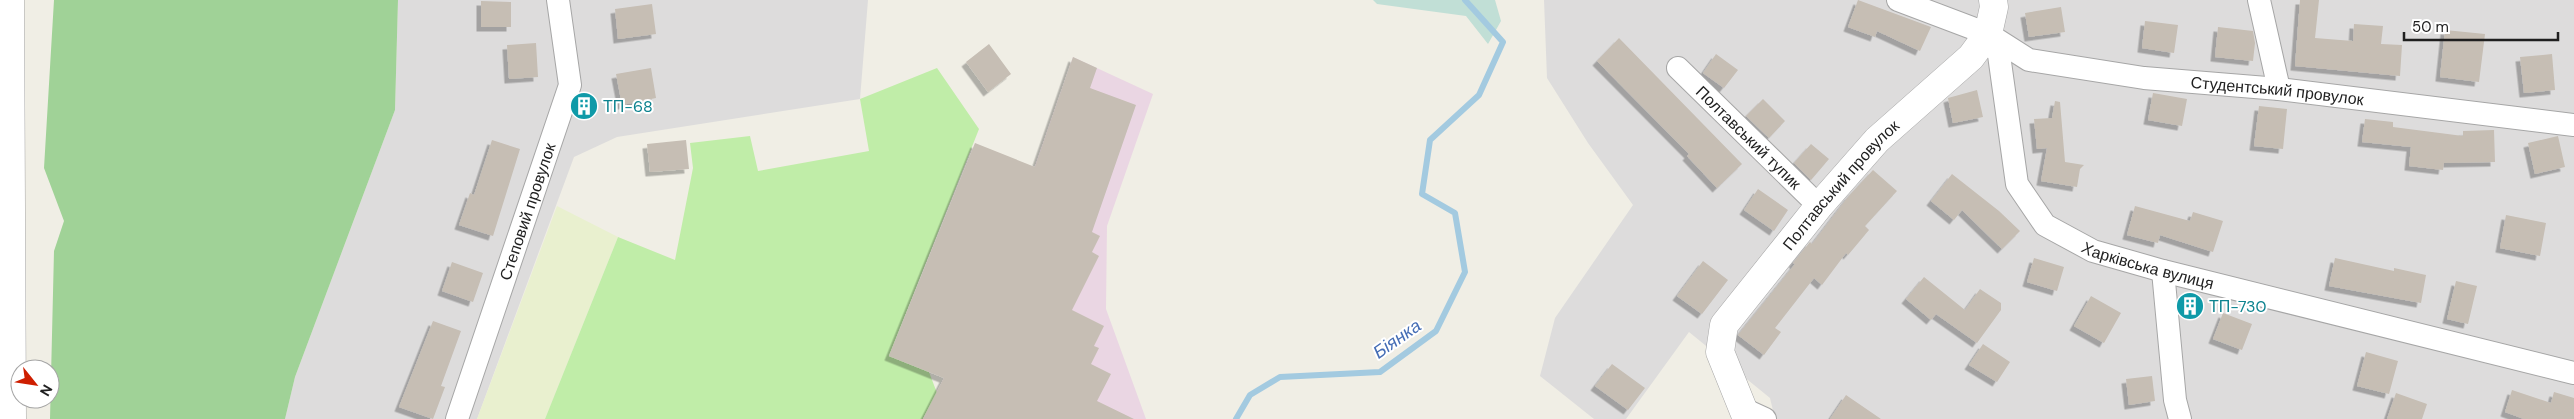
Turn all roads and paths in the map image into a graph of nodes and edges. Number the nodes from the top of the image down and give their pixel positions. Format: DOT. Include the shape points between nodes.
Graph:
graph roads {
  1 [pos="10,0"];
  2 [pos="558,0"];
  3 [pos="1898,0"];
  4 [pos="1993,0"];
  5 [pos="2259,0"];
  6 [pos="1988,34"];
  7 [pos="1678,68"];
  8 [pos="2279,89"];
  9 [pos="2574,125"];
  10 [pos="1819,206"];
  11 [pos="2164,271"];
  12 [pos="2574,373"];
  13 [pos="1751,415"];
  14 [pos="12,419"];
  15 [pos="457,419"];
  16 [pos="2180,419"];
  1 -- 14 [label="street"];
  2 -- 15 [label="street, Степовий провулок" via="570,85"];
  3 -- 6 [label="street, Студентський провулок"];
  4 -- 6 [label="street"];
  5 -- 8 [label="street"];
  6 -- 8 [label="street, Студентський провулок" via="2029,60 2144,78"];
  6 -- 10 [label="street, Полтавський провулок" via="1972,57 1877,140"];
  6 -- 11 [label="street, Харківська вулиця" via="1999,55 2016,184 2044,225 2093,252"];
  7 -- 10 [label="street, Полтавський тупик"];
  8 -- 9 [label="street, Студентський провулок"];
  10 -- 13 [label="street, Полтавський провулок" via="1724,325 1720,352"];
  11 -- 12 [label="street, Харківська вулиця"];
  11 -- 16 [label="street" via="2175,400"];
}
